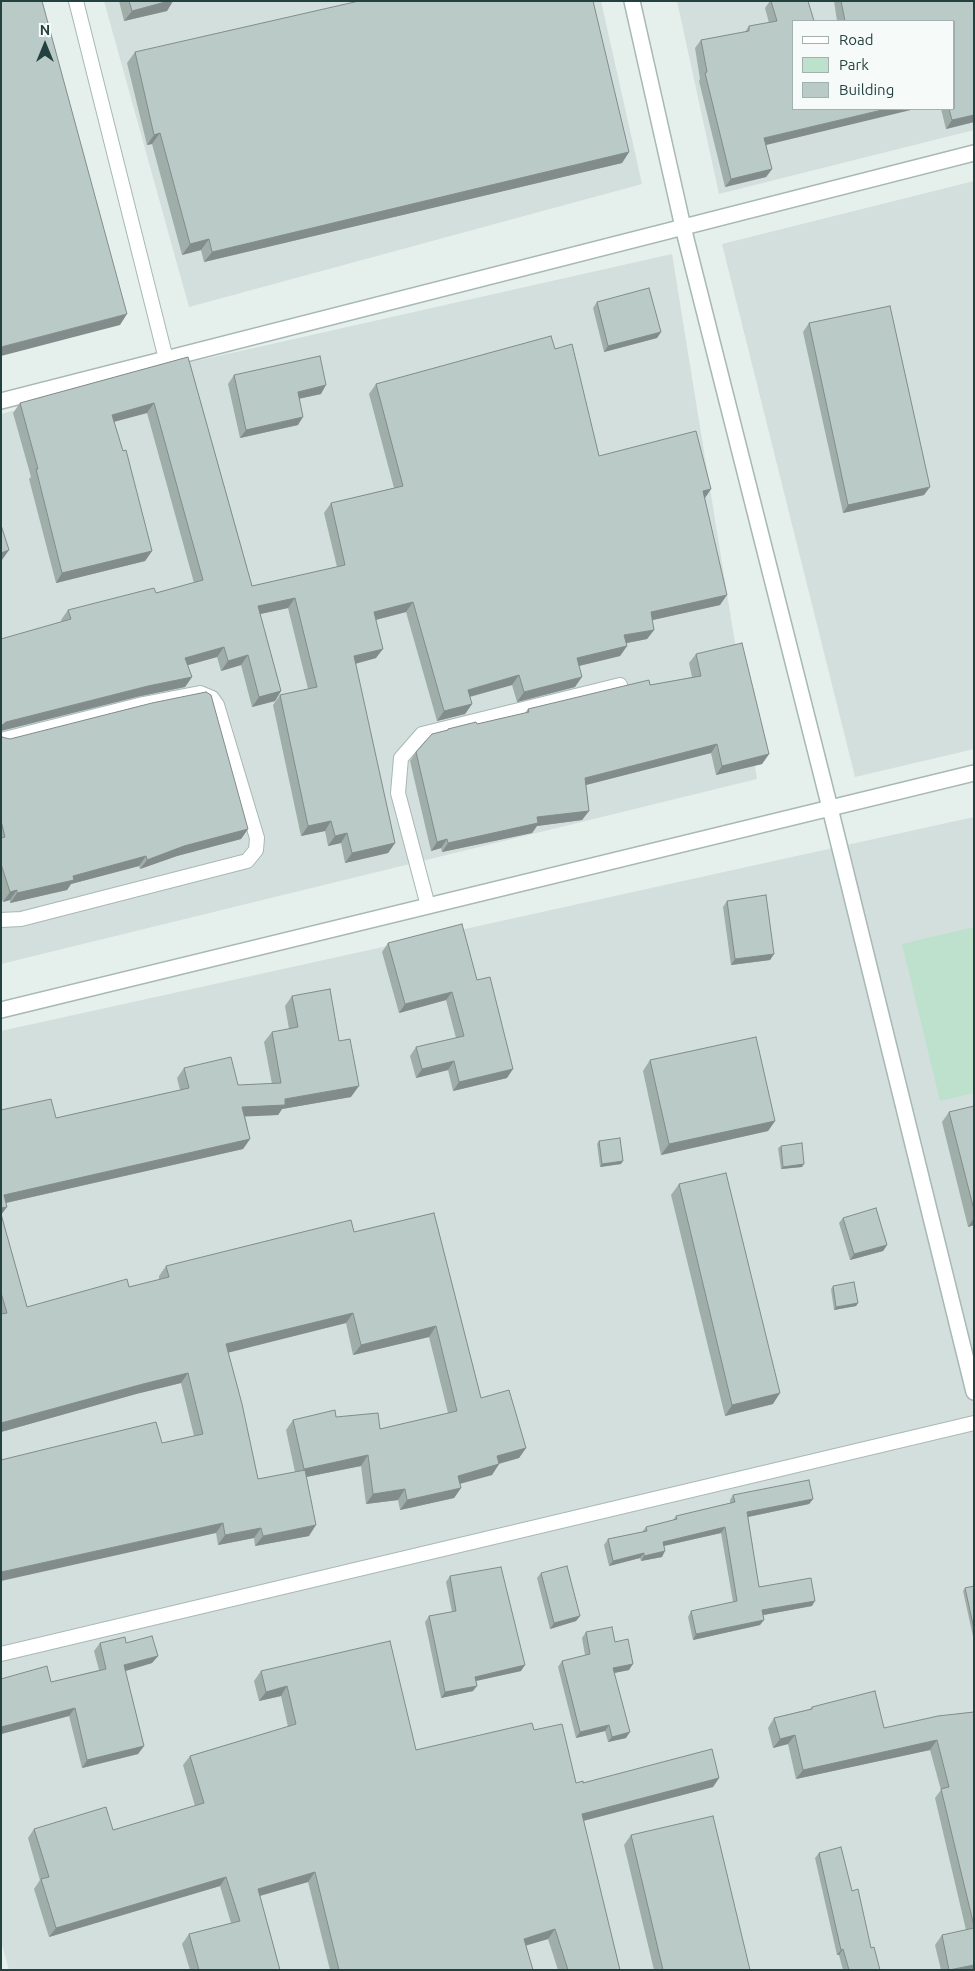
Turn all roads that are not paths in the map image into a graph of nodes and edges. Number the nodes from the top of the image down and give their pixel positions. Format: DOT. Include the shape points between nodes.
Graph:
graph roads {
  1 [pos="76,1"];
  2 [pos="632,1"];
  3 [pos="974,153"];
  4 [pos="683,227"];
  5 [pos="166,359"];
  6 [pos="1,401"];
  7 [pos="620,685"];
  8 [pos="1,740"];
  9 [pos="974,774"];
  10 [pos="830,808"];
  11 [pos="428,906"];
  12 [pos="1,920"];
  13 [pos="1,1010"];
  14 [pos="974,1392"];
  15 [pos="974,1423"];
  16 [pos="1,1654"];
  1 -- 5 [label="lane"];
  2 -- 4 [label="street"];
  3 -- 4 [label="street"];
  4 -- 5 [label="street"];
  4 -- 10 [label="street"];
  5 -- 6 [label="street"];
  7 -- 11 [label="lane" via="422,734 401,758 398,792"];
  8 -- 12 [label="lane" via="200,693 212,698 217,705 257,838 256,850 247,861 21,919"];
  9 -- 10 [label="street"];
  10 -- 11 [label="street"];
  10 -- 14 [label="street"];
  11 -- 13 [label="street"];
  15 -- 16 [label="lane"];
}
